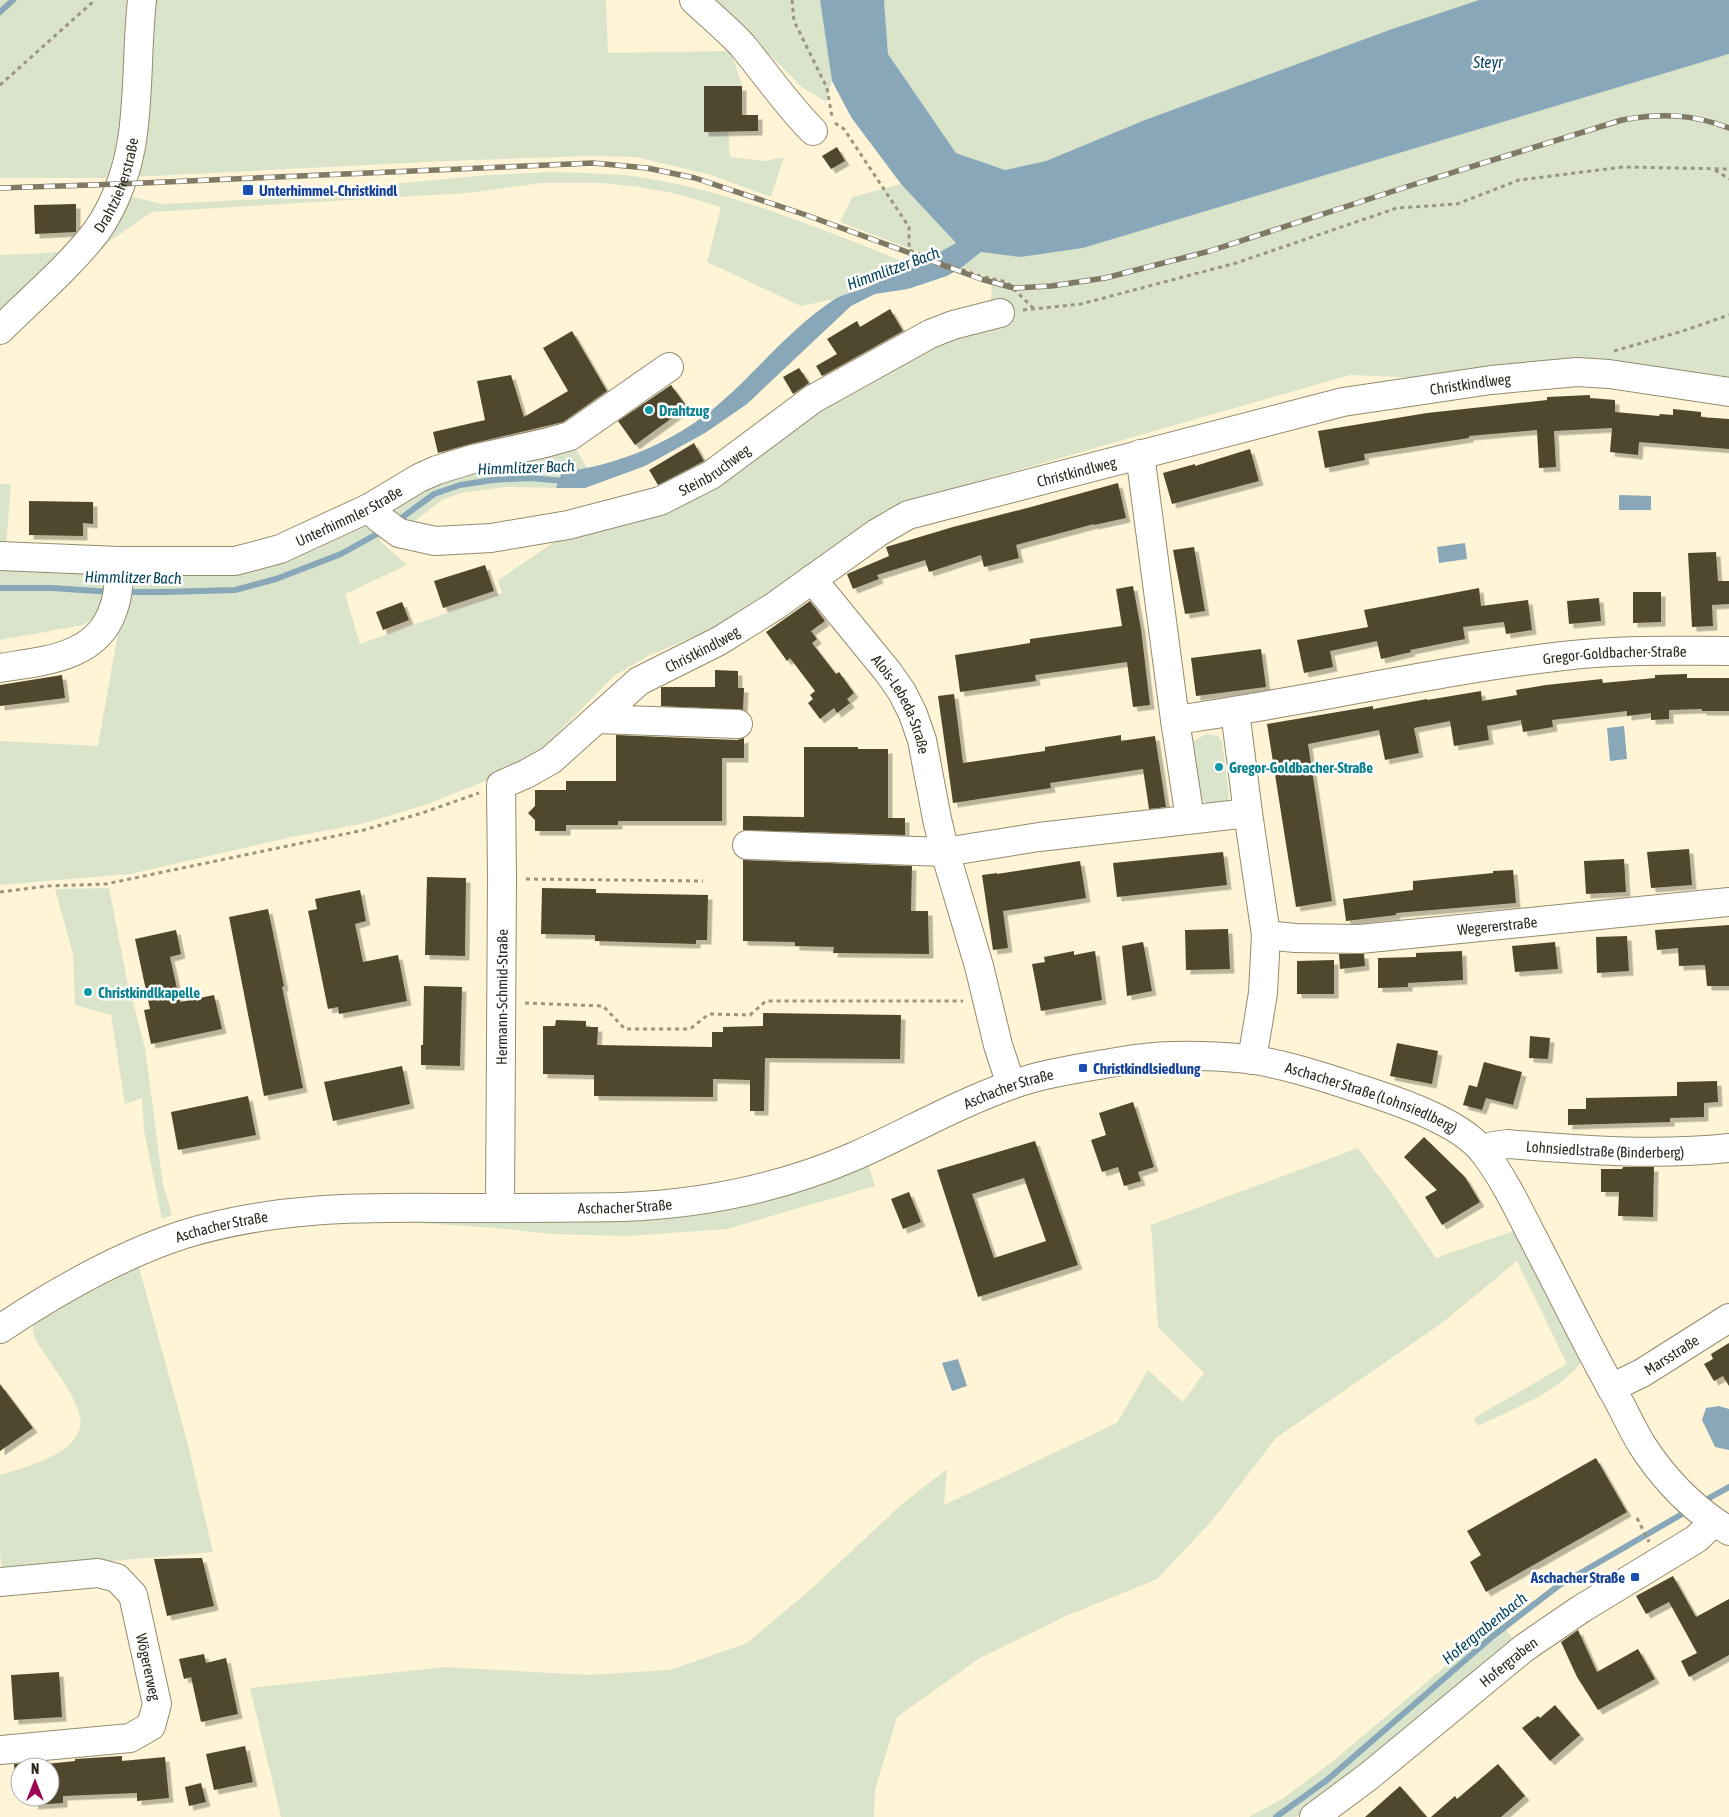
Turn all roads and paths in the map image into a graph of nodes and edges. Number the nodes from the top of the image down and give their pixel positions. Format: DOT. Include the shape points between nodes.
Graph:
graph roads {
  1 [pos="94,0"];
  2 [pos="142,0"];
  3 [pos="694,0"];
  4 [pos="792,0"];
  5 [pos="0,85"];
  6 [pos="813,132"];
  7 [pos="1713,169"];
  8 [pos="1729,169"];
  9 [pos="1729,179"];
  10 [pos="1034,309"];
  11 [pos="1000,313"];
  12 [pos="1729,316"];
  13 [pos="0,330"];
  14 [pos="1609,353"];
  15 [pos="669,367"];
  16 [pos="1729,392"];
  17 [pos="1140,454"];
  18 [pos="382,520"];
  19 [pos="0,556"];
  20 [pos="119,571"];
  21 [pos="812,579"];
  22 [pos="1729,651"];
  23 [pos="0,668"];
  24 [pos="1235,711"];
  25 [pos="597,719"];
  26 [pos="1175,720"];
  27 [pos="738,724"];
  28 [pos="501,785"];
  29 [pos="1248,813"];
  30 [pos="1190,819"];
  31 [pos="747,845"];
  32 [pos="945,852"];
  33 [pos="502,878"];
  34 [pos="703,881"];
  35 [pos="0,892"];
  36 [pos="1729,902"];
  37 [pos="1266,935"];
  38 [pos="986,1001"];
  39 [pos="501,1003"];
  40 [pos="1252,1060"];
  41 [pos="1011,1085"];
  42 [pos="1729,1148"];
  43 [pos="1482,1150"];
  44 [pos="500,1208"];
  45 [pos="1729,1318"];
  46 [pos="0,1329"];
  47 [pos="1611,1388"];
  48 [pos="1637,1518"];
  49 [pos="1722,1527"];
  50 [pos="1649,1543"];
  51 [pos="0,1582"];
  52 [pos="0,1750"];
  53 [pos="1314,1817"];
  1 -- 5 [label="path"];
  2 -- 13 [label="street, Drahtzieherstraße" via="133,134 120,184 97,230"];
  3 -- 6 [label="street" via="728,30"];
  4 -- 10 [label="path" via="794,21 827,88 833,122 844,129 909,227 909,250 980,276 1007,282"];
  7 -- 8 [label="path"];
  7 -- 9 [label="path"];
  7 -- 10 [label="path" via="1623,167 1519,180 1457,204 1397,208 1226,266 1081,304"];
  10 -- 11 [label="path"];
  11 -- 18 [label="street, Steinbruchweg" via="953,325 921,339 813,399 711,475 660,501 568,525 491,538 435,541"];
  12 -- 14 [label="path"];
  15 -- 18 [label="street, Unterhimmler Straße" via="570,436 474,459 419,478"];
  16 -- 17 [label="street, Christkindlweg" via="1577,372 1491,380 1343,402"];
  17 -- 21 [label="street, Christkindlweg" via="908,515"];
  17 -- 26 [label="street"];
  18 -- 20 [label="street, Unterhimmler Straße" via="235,561"];
  19 -- 20 [label="street, Unterhimmler Straße"];
  20 -- 23 [label="street" via="114,608 100,635 57,658"];
  21 -- 25 [label="street, Christkindlweg" via="719,641 639,681"];
  21 -- 32 [label="street, Alois-Lebeda-Straße" via="888,672 913,714 922,740"];
  22 -- 24 [label="street, Gregor-Goldbacher-Straße" via="1610,652 1564,656"];
  24 -- 26 [label="street, Gregor-Goldbacher-Straße"];
  24 -- 29 [label="street"];
  25 -- 27 [label="street"];
  25 -- 28 [label="street, Christkindlweg" via="551,760"];
  26 -- 30 [label="street"];
  28 -- 33 [label="street, Hermann-Schmid-Straße"];
  28 -- 35 [label="path" via="364,830 106,884"];
  29 -- 30 [label="street"];
  29 -- 37 [label="street"];
  30 -- 32 [label="street"];
  31 -- 32 [label="street"];
  32 -- 38 [label="street" via="979,966"];
  33 -- 34 [label="path"];
  33 -- 39 [label="street, Hermann-Schmid-Straße"];
  36 -- 37 [label="street, Wegererstraße" via="1360,939"];
  37 -- 40 [label="street" via="1263,993"];
  38 -- 39 [label="path" via="766,1001 750,1015 709,1014 690,1029 625,1029 603,1006"];
  38 -- 41 [label="street"];
  39 -- 44 [label="street, Hermann-Schmid-Straße"];
  40 -- 41 [label="street, Aschacher Straße" via="1146,1058 1061,1072"];
  40 -- 43 [label="street, Aschacher Straße (Lohnsiedlberg)" via="1317,1075 1383,1096 1450,1125 1466,1134"];
  41 -- 44 [label="street, Aschacher Straße" via="853,1157 742,1193 660,1206"];
  42 -- 43 [label="street, Lohnsiedlstraße (Binderberg)" via="1641,1153 1508,1144"];
  43 -- 47 [label="street" via="1523,1218"];
  44 -- 46 [label="street, Aschacher Straße" via="313,1210 216,1226 157,1244 88,1275"];
  45 -- 47 [label="street, Marsstraße" via="1642,1373"];
  47 -- 49 [label="street" via="1642,1445 1665,1476"];
  48 -- 50 [label="path"];
  49 -- 53 [label="street, Hofergraben" via="1696,1539 1581,1609 1524,1648 1369,1776"];
  51 -- 52 [label="street, Wögererweg" via="98,1573 118,1578 132,1595 157,1704 151,1726 130,1738"];
}
